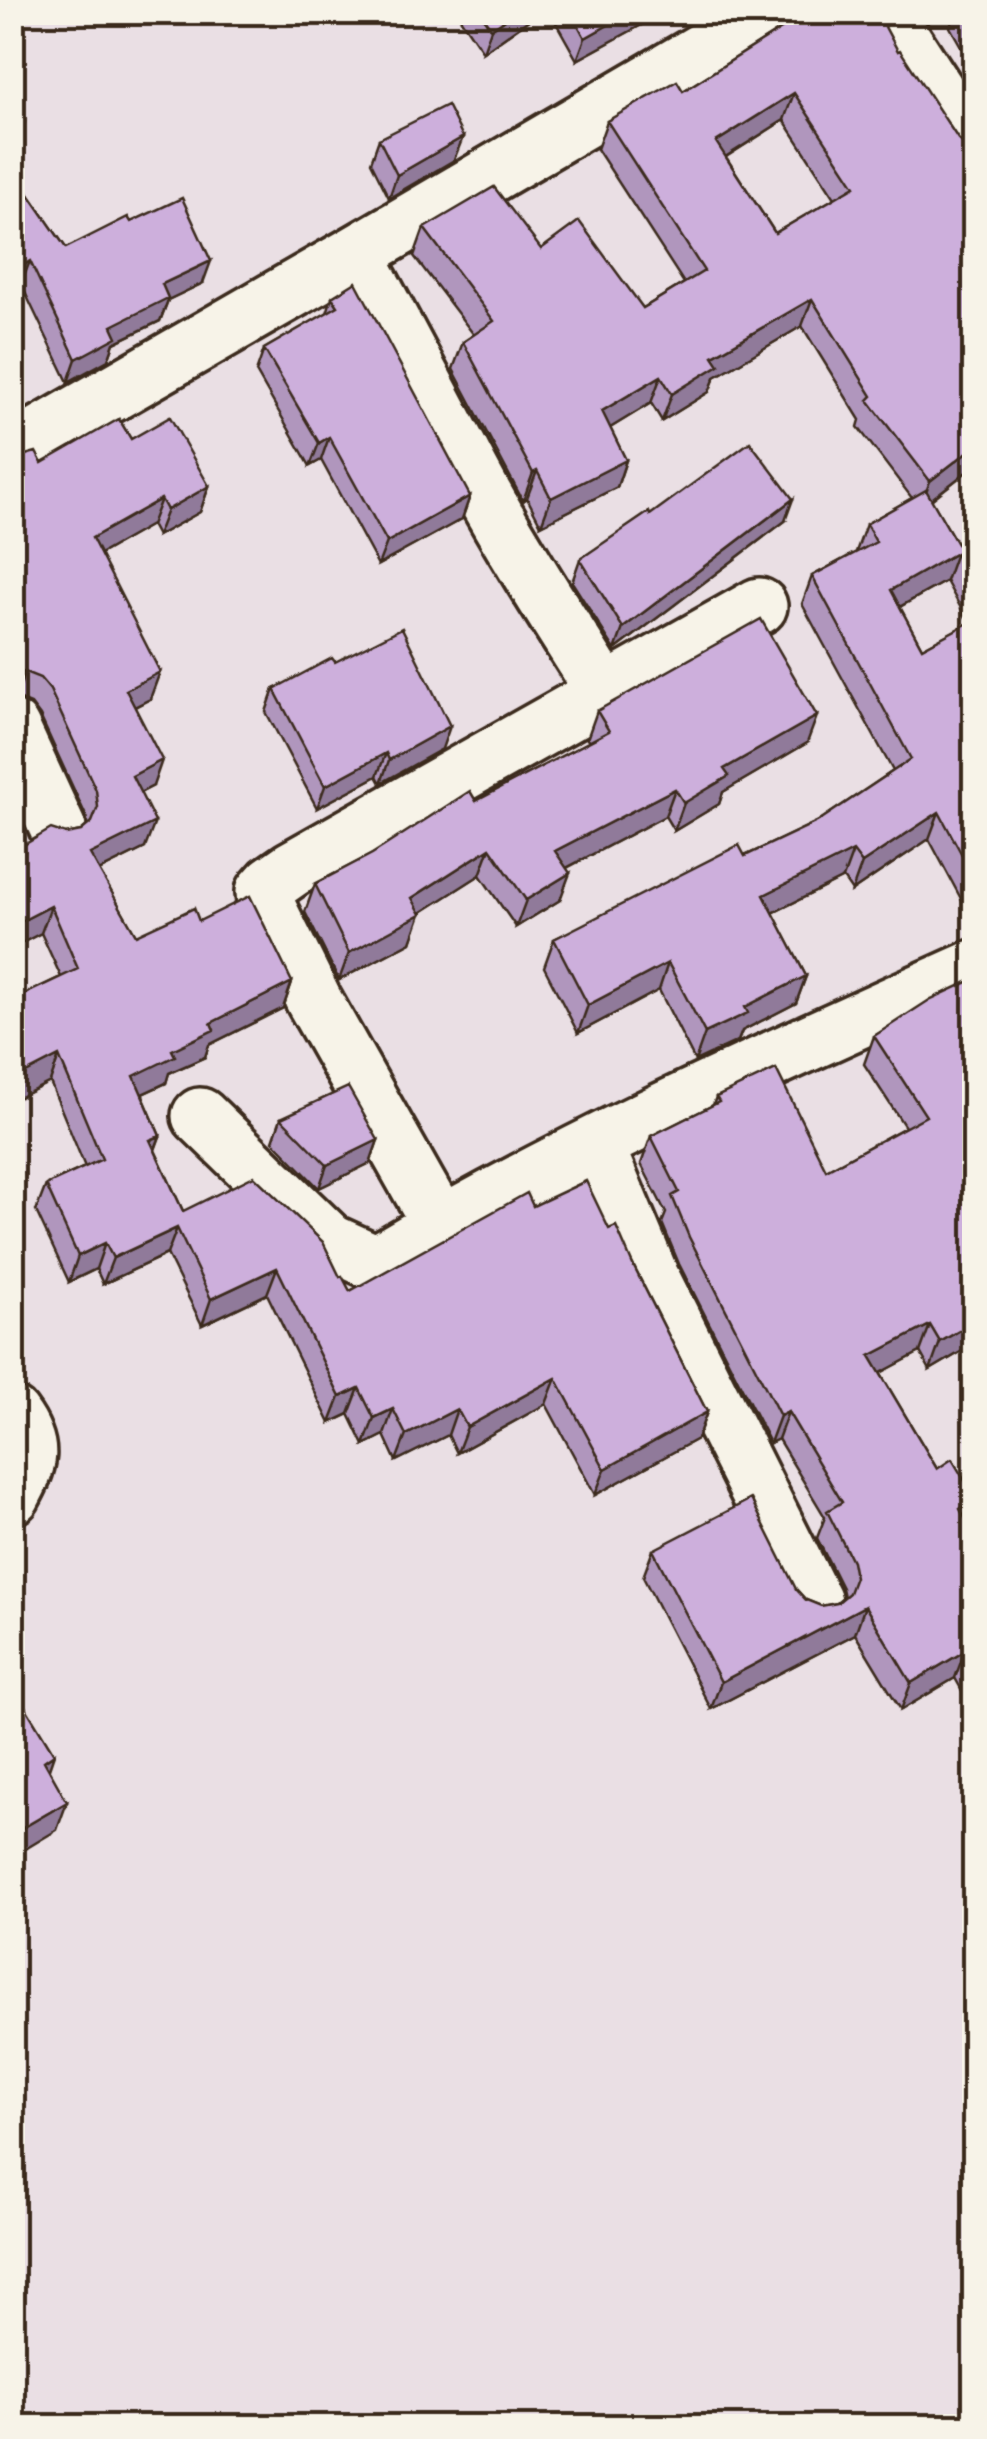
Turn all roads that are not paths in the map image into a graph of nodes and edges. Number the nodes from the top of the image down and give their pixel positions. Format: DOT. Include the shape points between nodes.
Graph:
graph roads {
  1 [pos="769,12"];
  2 [pos="886,12"];
  3 [pos="974,148"];
  4 [pos="355,254"];
  5 [pos="12,451"];
  6 [pos="759,606"];
  7 [pos="604,691"];
  8 [pos="12,730"];
  9 [pos="58,829"];
  10 [pos="974,968"];
  11 [pos="200,1116"];
  12 [pos="595,1144"];
  13 [pos="440,1224"];
  14 [pos="12,1416"];
  15 [pos="12,1496"];
  16 [pos="814,1602"];
  1 -- 4 [label="street"];
  2 -- 3 [label="street"];
  4 -- 5 [label="street"];
  4 -- 7 [label="street" via="464,457"];
  6 -- 7 [label="street"];
  7 -- 13 [label="street" via="292,869 264,892 314,1002"];
  8 -- 9 [label="street"];
  10 -- 12 [label="street"];
  11 -- 13 [label="street" via="330,1242 376,1262"];
  12 -- 13 [label="street"];
  12 -- 16 [label="street" via="651,1276"];
  14 -- 15 [label="street" via="27,1435 27,1452"];
}
